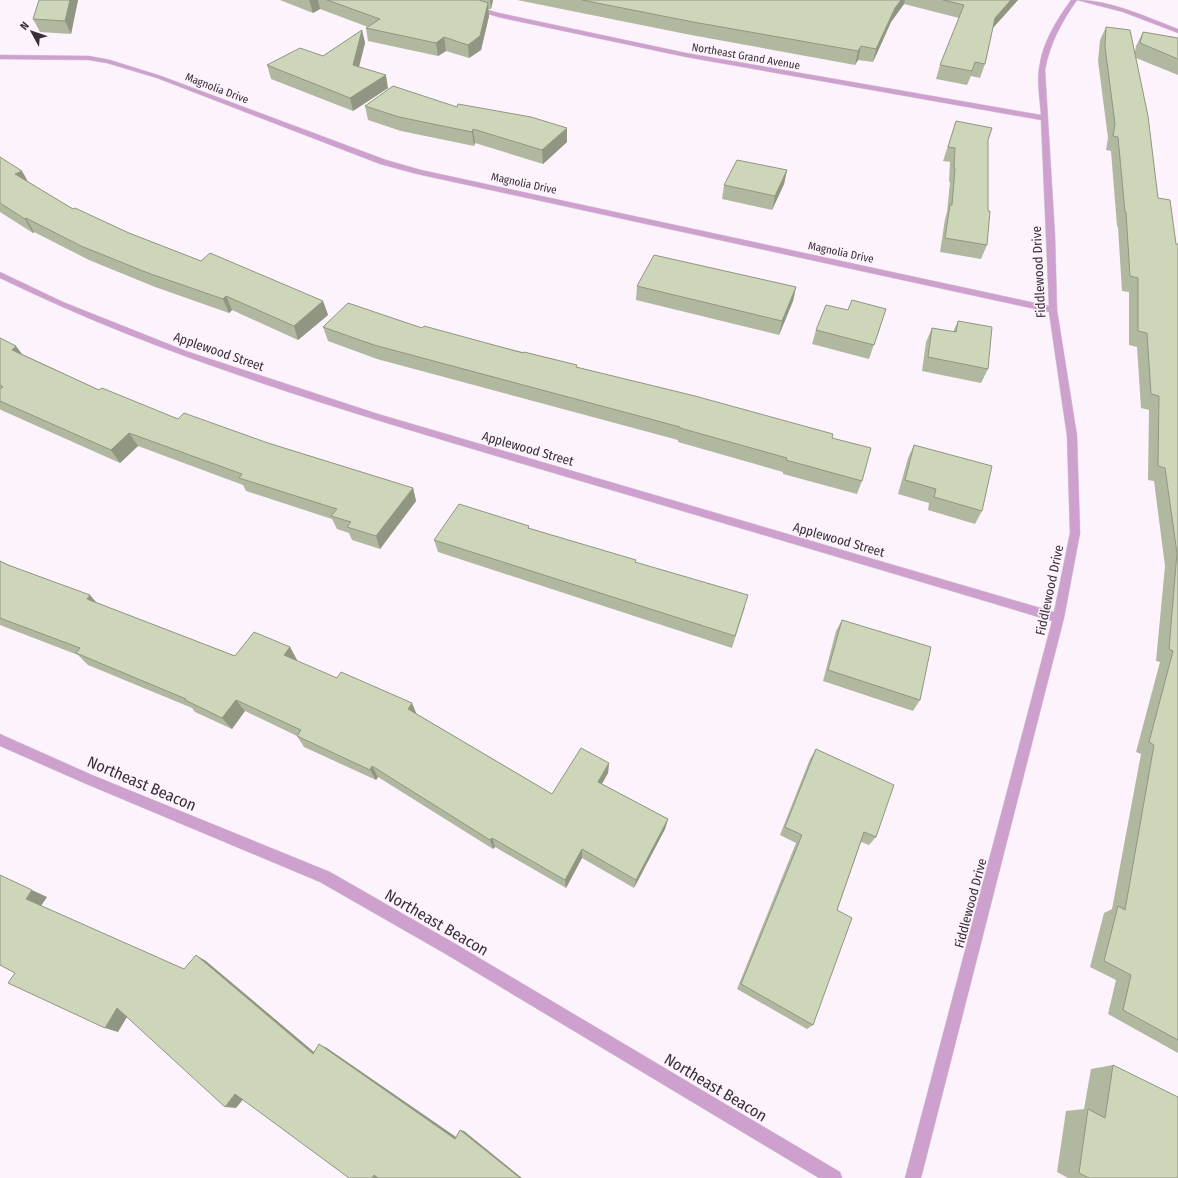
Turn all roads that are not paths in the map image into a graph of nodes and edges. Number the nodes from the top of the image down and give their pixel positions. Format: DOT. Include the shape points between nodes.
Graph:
graph roads {
  1 [pos="446,0"];
  2 [pos="1074,0"];
  3 [pos="1080,0"];
  4 [pos="1178,31"];
  5 [pos="0,57"];
  6 [pos="1044,118"];
  7 [pos="0,274"];
  8 [pos="1053,310"];
  9 [pos="1058,618"];
  10 [pos="0,740"];
  11 [pos="834,1178"];
  12 [pos="914,1178"];
  1 -- 6 [label="street, Northeast Grand Avenue" via="498,15 686,55"];
  2 -- 6 [label="street, Fiddlewood Drive" via="1052,31 1045,50 1042,70"];
  3 -- 4 [label="street" via="1125,11"];
  5 -- 8 [label="street, Magnolia Drive" via="89,58 108,61 159,77 383,162 420,172"];
  6 -- 8 [label="street, Fiddlewood Drive"];
  7 -- 9 [label="street, Applewood Street" via="60,304 183,353 367,414"];
  8 -- 9 [label="street, Fiddlewood Drive" via="1072,436 1075,533"];
  9 -- 12 [label="street, Fiddlewood Drive"];
  10 -- 11 [label="street, Northeast Beacon" via="325,877 449,948"];
}
